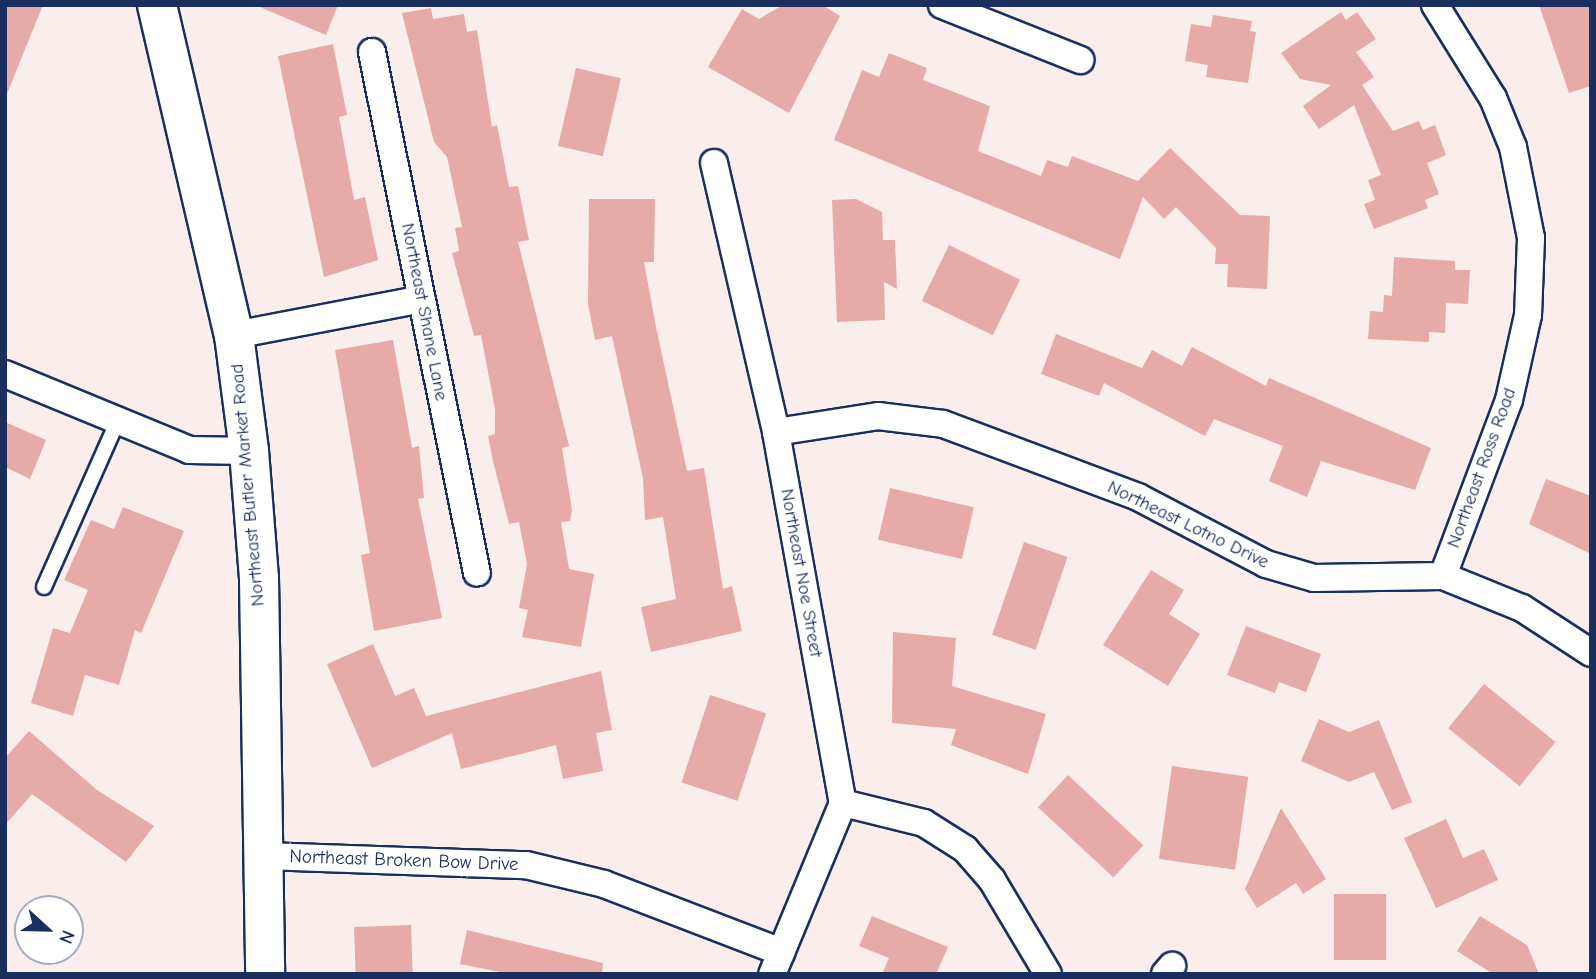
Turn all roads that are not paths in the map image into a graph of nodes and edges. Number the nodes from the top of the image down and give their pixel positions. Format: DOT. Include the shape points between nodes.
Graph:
graph roads {
  1 [pos="157,5"];
  2 [pos="942,5"];
  3 [pos="1435,5"];
  4 [pos="372,52"];
  5 [pos="1080,60"];
  6 [pos="714,163"];
  7 [pos="422,299"];
  8 [pos="234,335"];
  9 [pos="5,374"];
  10 [pos="118,420"];
  11 [pos="776,432"];
  12 [pos="249,451"];
  13 [pos="477,573"];
  14 [pos="1443,576"];
  15 [pos="44,587"];
  16 [pos="1591,653"];
  17 [pos="843,803"];
  18 [pos="264,856"];
  19 [pos="776,963"];
  20 [pos="265,974"];
  21 [pos="1048,974"];
  1 -- 8 [label="main road, Northeast Butler Market Road"];
  2 -- 5 [label="street"];
  3 -- 14 [label="street, Northeast Ross Road" via="1493,98 1513,147 1531,238 1528,315 1508,400"];
  4 -- 7 [label="street, Northeast Shane Lane"];
  6 -- 11 [label="street, Northeast Noe Street"];
  7 -- 8 [label="street"];
  7 -- 13 [label="street, Northeast Shane Lane"];
  8 -- 12 [label="main road, Northeast Butler Market Road"];
  9 -- 10 [label="street"];
  10 -- 12 [label="street" via="189,450"];
  10 -- 15 [label="lane"];
  11 -- 14 [label="street, Northeast Lotno Drive" via="878,416 943,424 1138,497 1266,564 1314,578"];
  11 -- 17 [label="street, Northeast Noe Street"];
  12 -- 18 [label="main road, Northeast Butler Market Road" via="259,579"];
  14 -- 16 [label="street, Northeast Lotno Drive" via="1522,608"];
  17 -- 19 [label="street"];
  17 -- 21 [label="street" via="924,823 965,849 992,880"];
  18 -- 19 [label="street, Northeast Broken Bow Drive" via="526,865 604,884"];
  18 -- 20 [label="main road, Northeast Butler Market Road"];
}
